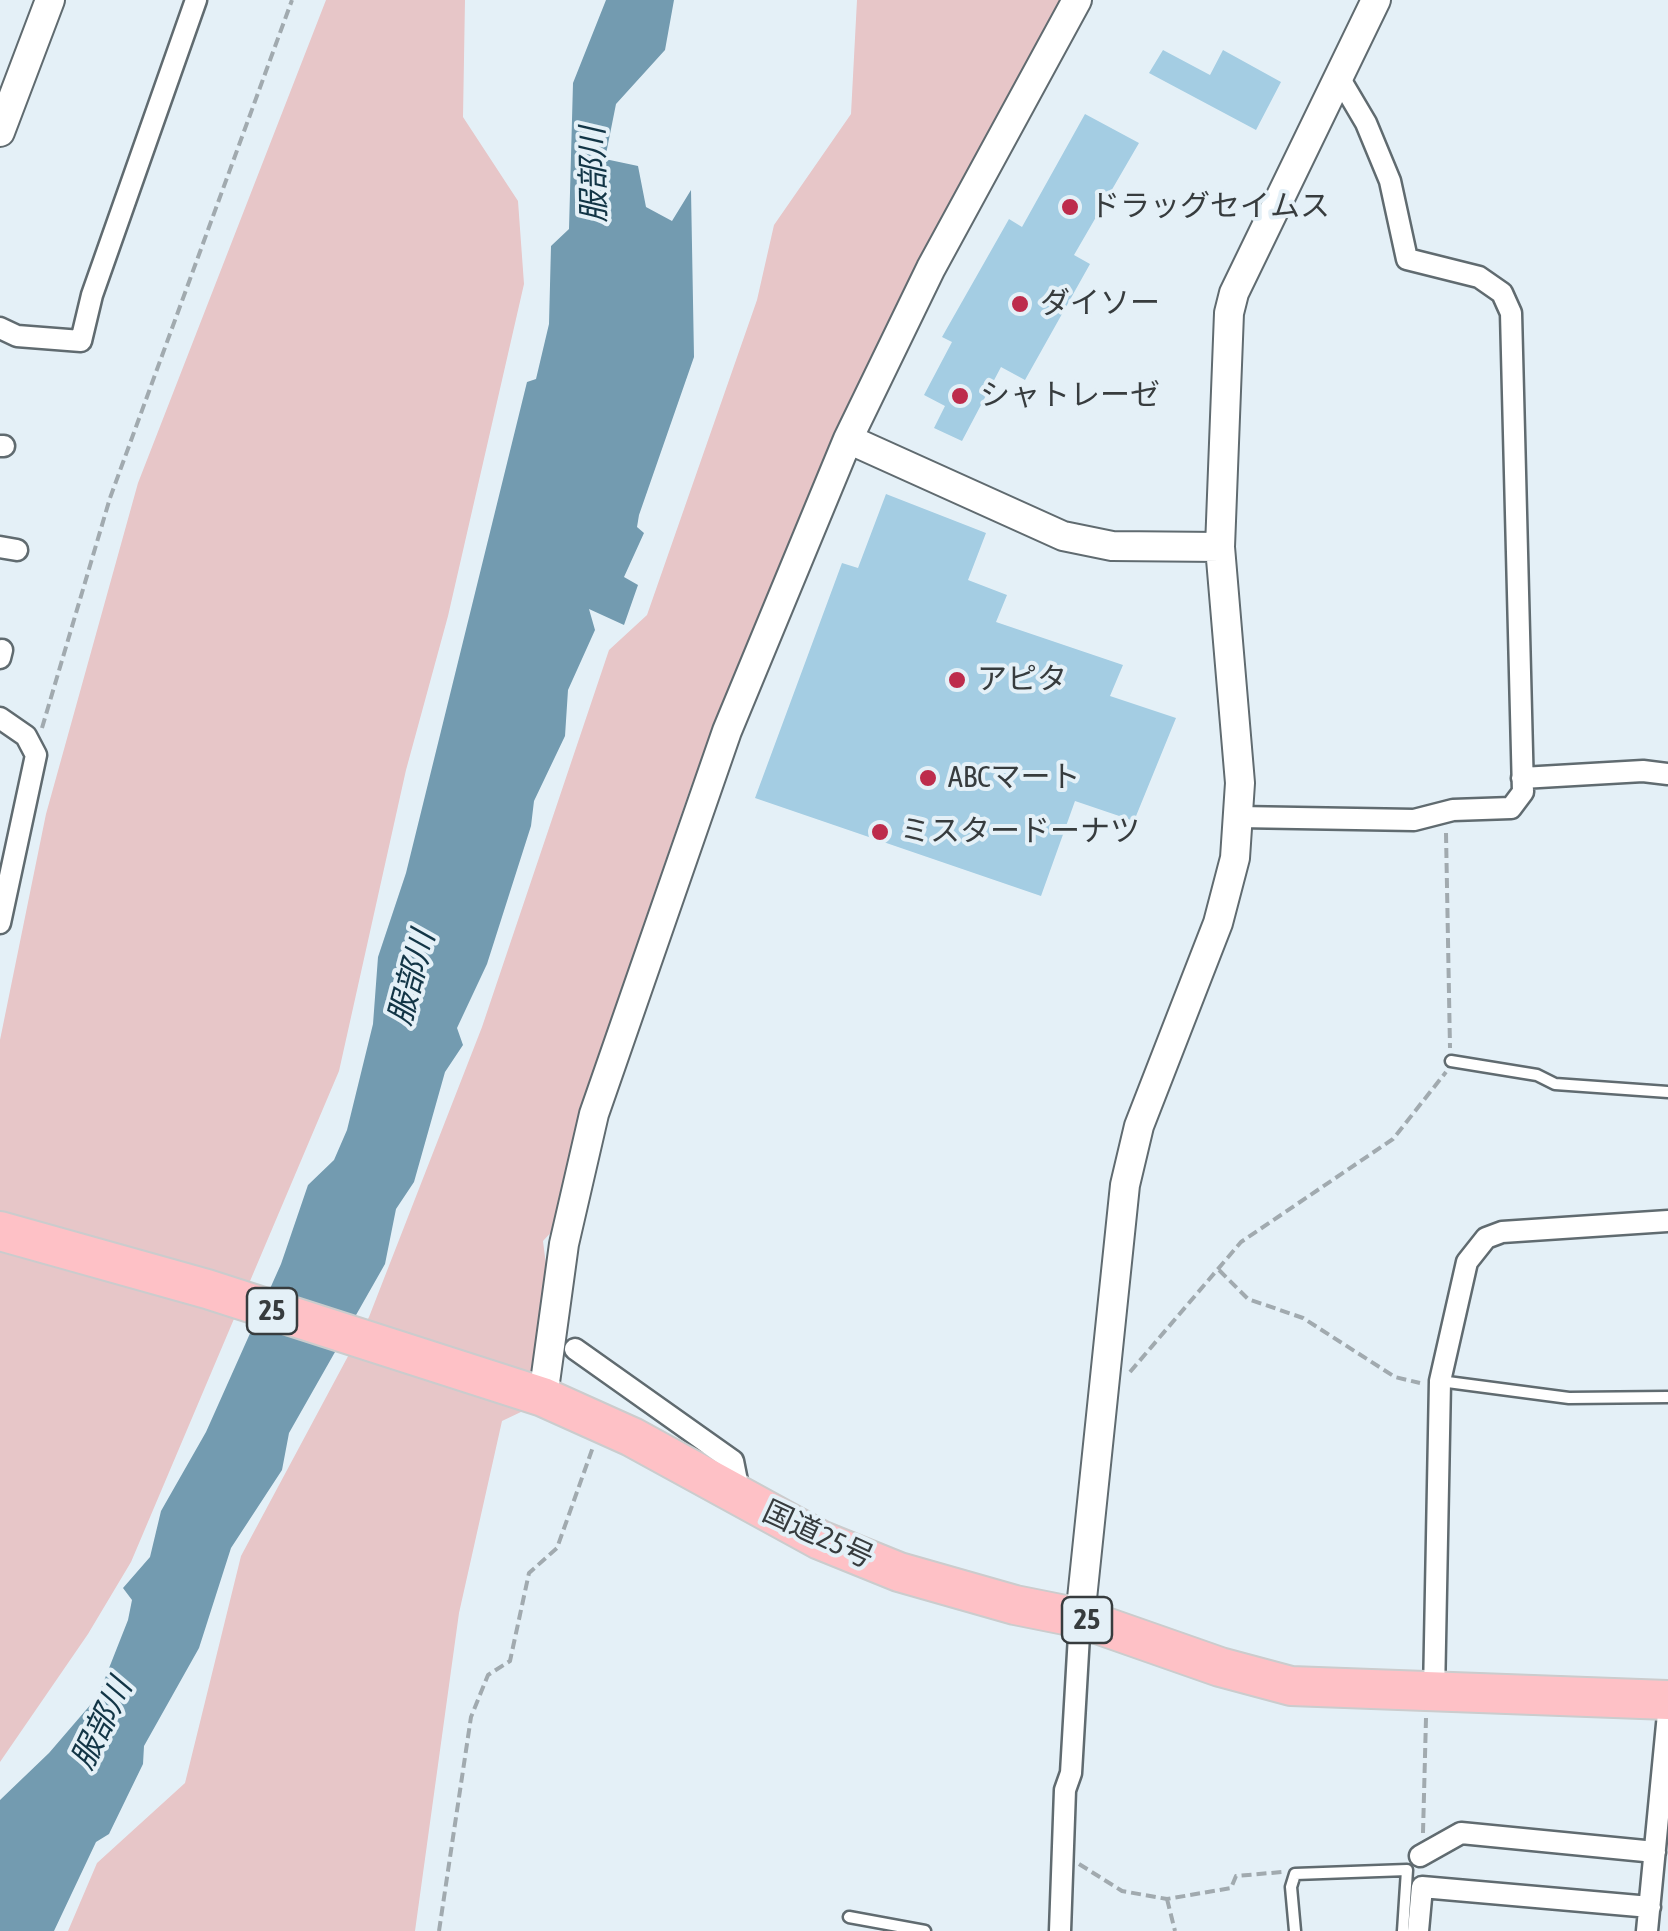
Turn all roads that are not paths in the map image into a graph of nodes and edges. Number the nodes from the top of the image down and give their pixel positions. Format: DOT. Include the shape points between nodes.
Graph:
graph roads {
  1 [pos="50,0"];
  2 [pos="196,0"];
  3 [pos="1078,0"];
  4 [pos="1376,0"];
  5 [pos="1340,80"];
  6 [pos="0,132"];
  7 [pos="0,328"];
  8 [pos="848,439"];
  9 [pos="1220,548"];
  10 [pos="0,718"];
  11 [pos="1668,774"];
  12 [pos="1522,778"];
  13 [pos="1239,817"];
  14 [pos="0,923"];
  15 [pos="1450,1061"];
  16 [pos="1668,1092"];
  17 [pos="1668,1221"];
  18 [pos="0,1231"];
  19 [pos="576,1349"];
  20 [pos="1440,1381"];
  21 [pos="1668,1396"];
  22 [pos="543,1398"];
  23 [pos="733,1494"];
  24 [pos="1080,1618"];
  25 [pos="1430,1693"];
  26 [pos="1668,1700"];
  27 [pos="1668,1714"];
  28 [pos="1655,1852"];
  29 [pos="1420,1856"];
  30 [pos="1650,1907"];
  31 [pos="849,1917"];
  32 [pos="926,1931"];
  33 [pos="1060,1931"];
  34 [pos="1295,1931"];
  35 [pos="1404,1931"];
  36 [pos="1418,1931"];
  37 [pos="1648,1931"];
  1 -- 6 [label="street"];
  2 -- 7 [label="street" via="81,341 17,336"];
  3 -- 8 [label="street" via="931,268"];
  4 -- 5 [label="street"];
  5 -- 9 [label="street" via="1234,292 1224,354"];
  5 -- 12 [label="street" via="1390,181 1407,259 1479,278 1502,293 1511,313"];
  8 -- 9 [label="street" via="1064,536 1112,546"];
  8 -- 22 [label="street" via="727,731 605,1078 564,1244"];
  9 -- 13 [label="street"];
  10 -- 14 [label="street" via="32,743 36,755"];
  11 -- 12 [label="street"];
  12 -- 13 [label="street" via="1512,808 1453,810 1414,820"];
  13 -- 24 [label="street" via="1218,923 1132,1153"];
  15 -- 16 [label="lane" via="1555,1084"];
  17 -- 20 [label="street" via="1519,1228 1486,1238 1461,1277"];
  18 -- 22 [label="highway, 国道25号 / 25" via="206,1289"];
  19 -- 23 [label="street" via="733,1462"];
  20 -- 21 [label="lane" via="1569,1398"];
  20 -- 25 [label="street"];
  22 -- 23 [label="highway, 国道25号 / 25"];
  23 -- 24 [label="highway, 国道25号 / 25" via="899,1572"];
  24 -- 25 [label="highway, 国道25号 / 25" via="1291,1686"];
  24 -- 33 [label="street"];
  25 -- 26 [label="highway, 国道25号 / 25"];
  27 -- 28 [label="street"];
  28 -- 29 [label="street" via="1461,1833"];
  28 -- 30 [label="street"];
  30 -- 36 [label="street" via="1422,1886"];
  30 -- 37 [label="street"];
  31 -- 32 [label="lane"];
  34 -- 35 [label="lane" via="1295,1874 1407,1870"];
}
